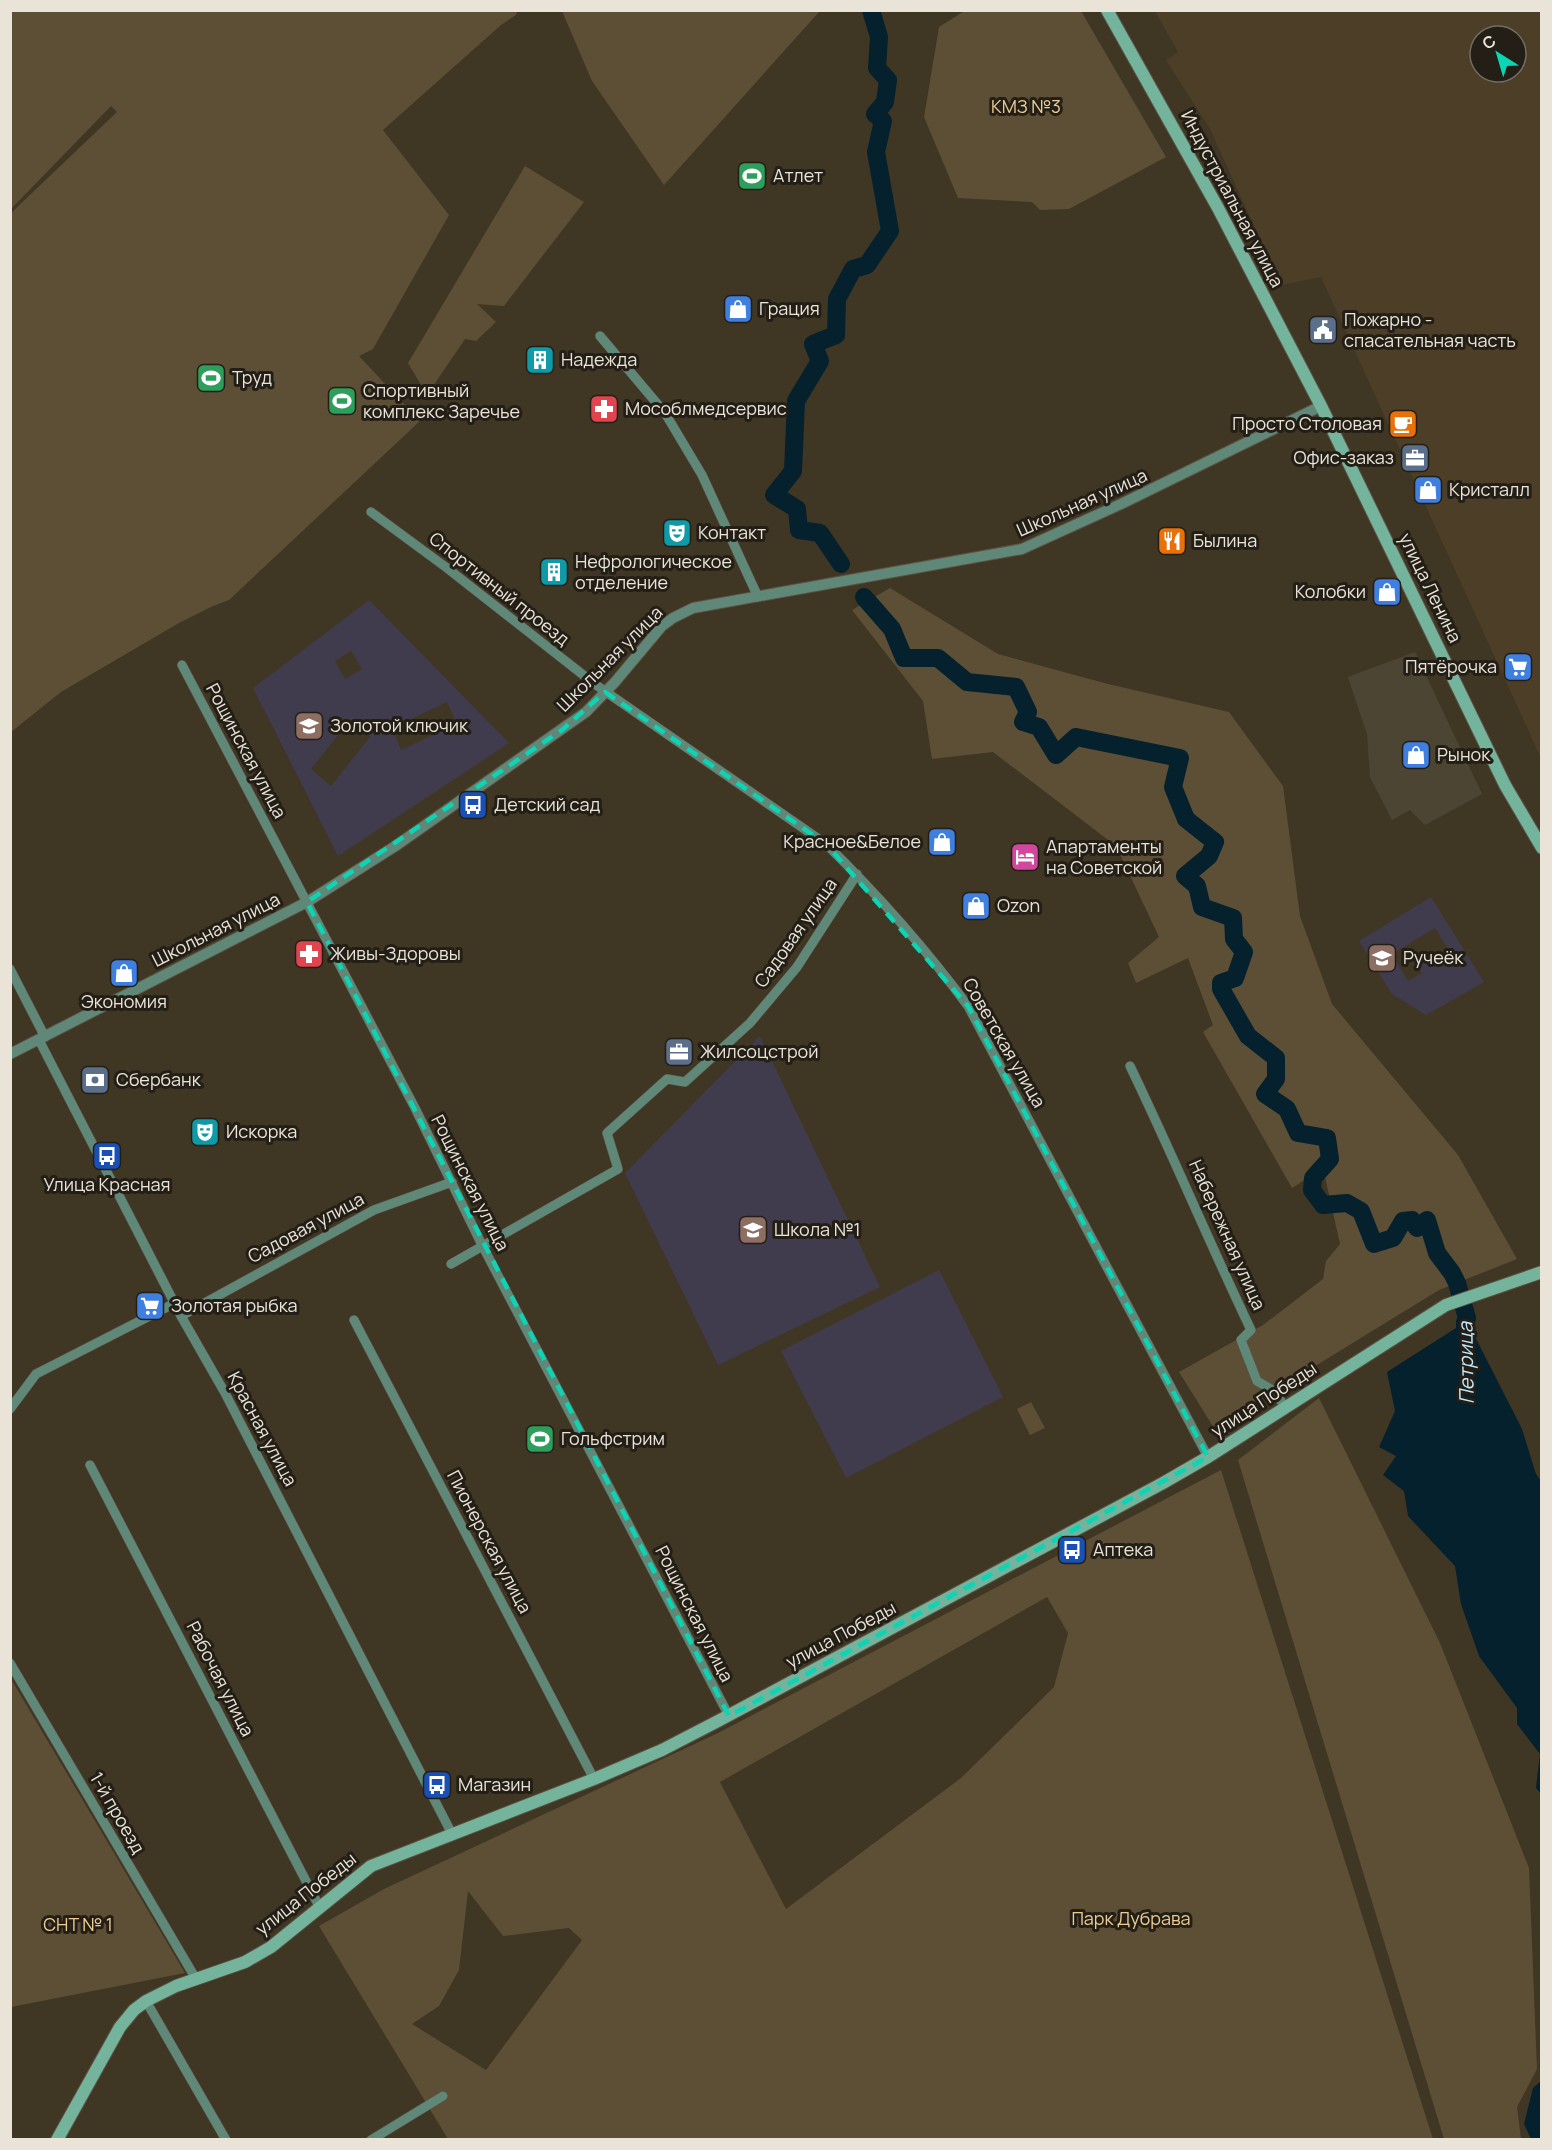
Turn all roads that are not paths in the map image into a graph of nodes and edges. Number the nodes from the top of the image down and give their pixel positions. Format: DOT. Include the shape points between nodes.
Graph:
graph roads {
  1 [pos="1107,10"];
  2 [pos="600,336"];
  3 [pos="1322,406"];
  4 [pos="371,512"];
  5 [pos="758,597"];
  6 [pos="182,665"];
  7 [pos="605,692"];
  8 [pos="1542,848"];
  9 [pos="857,874"];
  10 [pos="307,902"];
  11 [pos="10,969"];
  12 [pos="42,1039"];
  13 [pos="10,1054"];
  14 [pos="1130,1066"];
  15 [pos="452,1182"];
  16 [pos="482,1245"];
  17 [pos="451,1264"];
  18 [pos="1542,1272"];
  19 [pos="175,1303"];
  20 [pos="181,1316"];
  21 [pos="354,1320"];
  22 [pos="1285,1407"];
  23 [pos="10,1409"];
  24 [pos="1208,1457"];
  25 [pos="90,1465"];
  26 [pos="10,1663"];
  27 [pos="729,1716"];
  28 [pos="594,1779"];
  29 [pos="452,1834"];
  30 [pos="320,1908"];
  31 [pos="196,1979"];
  32 [pos="146,2001"];
  33 [pos="443,2096"];
  34 [pos="57,2139"];
  35 [pos="226,2139"];
  36 [pos="372,2139"];
  1 -- 3 [label="main road, Индустриальная улица" via="1218,208"];
  2 -- 5 [label="street" via="665,413 702,475"];
  3 -- 5 [label="street, Школьная улица" via="1022,549"];
  3 -- 8 [label="main road, улица Ленина" via="1505,785"];
  4 -- 7 [label="street, Спортивный проезд"];
  5 -- 7 [label="street, Школьная улица" via="693,608 673,618"];
  6 -- 10 [label="street, Рощинская улица"];
  7 -- 9 [label="street, Советская улица" via="826,844"];
  7 -- 10 [label="street, Школьная улица" via="562,730 397,845"];
  9 -- 16 [label="street, Садовая улица" via="797,967 750,1023 685,1082 667,1079 607,1133 618,1169"];
  9 -- 24 [label="street, Советская улица" via="968,1006"];
  10 -- 12 [label="street, Школьная улица"];
  10 -- 15 [label="street, Рощинская улица"];
  11 -- 12 [label="street, Красная улица"];
  12 -- 13 [label="street, Школьная улица"];
  12 -- 19 [label="street, Красная улица"];
  14 -- 22 [label="street, Набережная улица" via="1251,1330 1241,1340 1257,1381 1274,1391"];
  15 -- 16 [label="street, Рощинская улица"];
  15 -- 20 [label="street, Садовая улица" via="374,1210"];
  16 -- 17 [label="street, Садовая улица"];
  16 -- 27 [label="street, Рощинская улица"];
  18 -- 22 [label="main road, улица Победы" via="1446,1305"];
  19 -- 20 [label="street, Красная улица"];
  19 -- 23 [label="street" via="36,1374"];
  20 -- 29 [label="street, Красная улица" via="225,1393"];
  21 -- 28 [label="street, Пионерская улица"];
  22 -- 24 [label="main road, улица Победы"];
  24 -- 27 [label="main road, улица Победы"];
  25 -- 30 [label="street, Рабочая улица"];
  26 -- 31 [label="street, 1-й проезд"];
  27 -- 28 [label="main road, улица Победы"];
  28 -- 29 [label="main road, улица Победы"];
  29 -- 30 [label="main road, улица Победы" via="371,1866"];
  30 -- 31 [label="main road, улица Победы" via="271,1947 245,1962"];
  31 -- 32 [label="main road, улица Победы"];
  32 -- 34 [label="main road, улица Победы" via="120,2027"];
  32 -- 35 [label="street"];
  33 -- 36 [label="street"];
}
